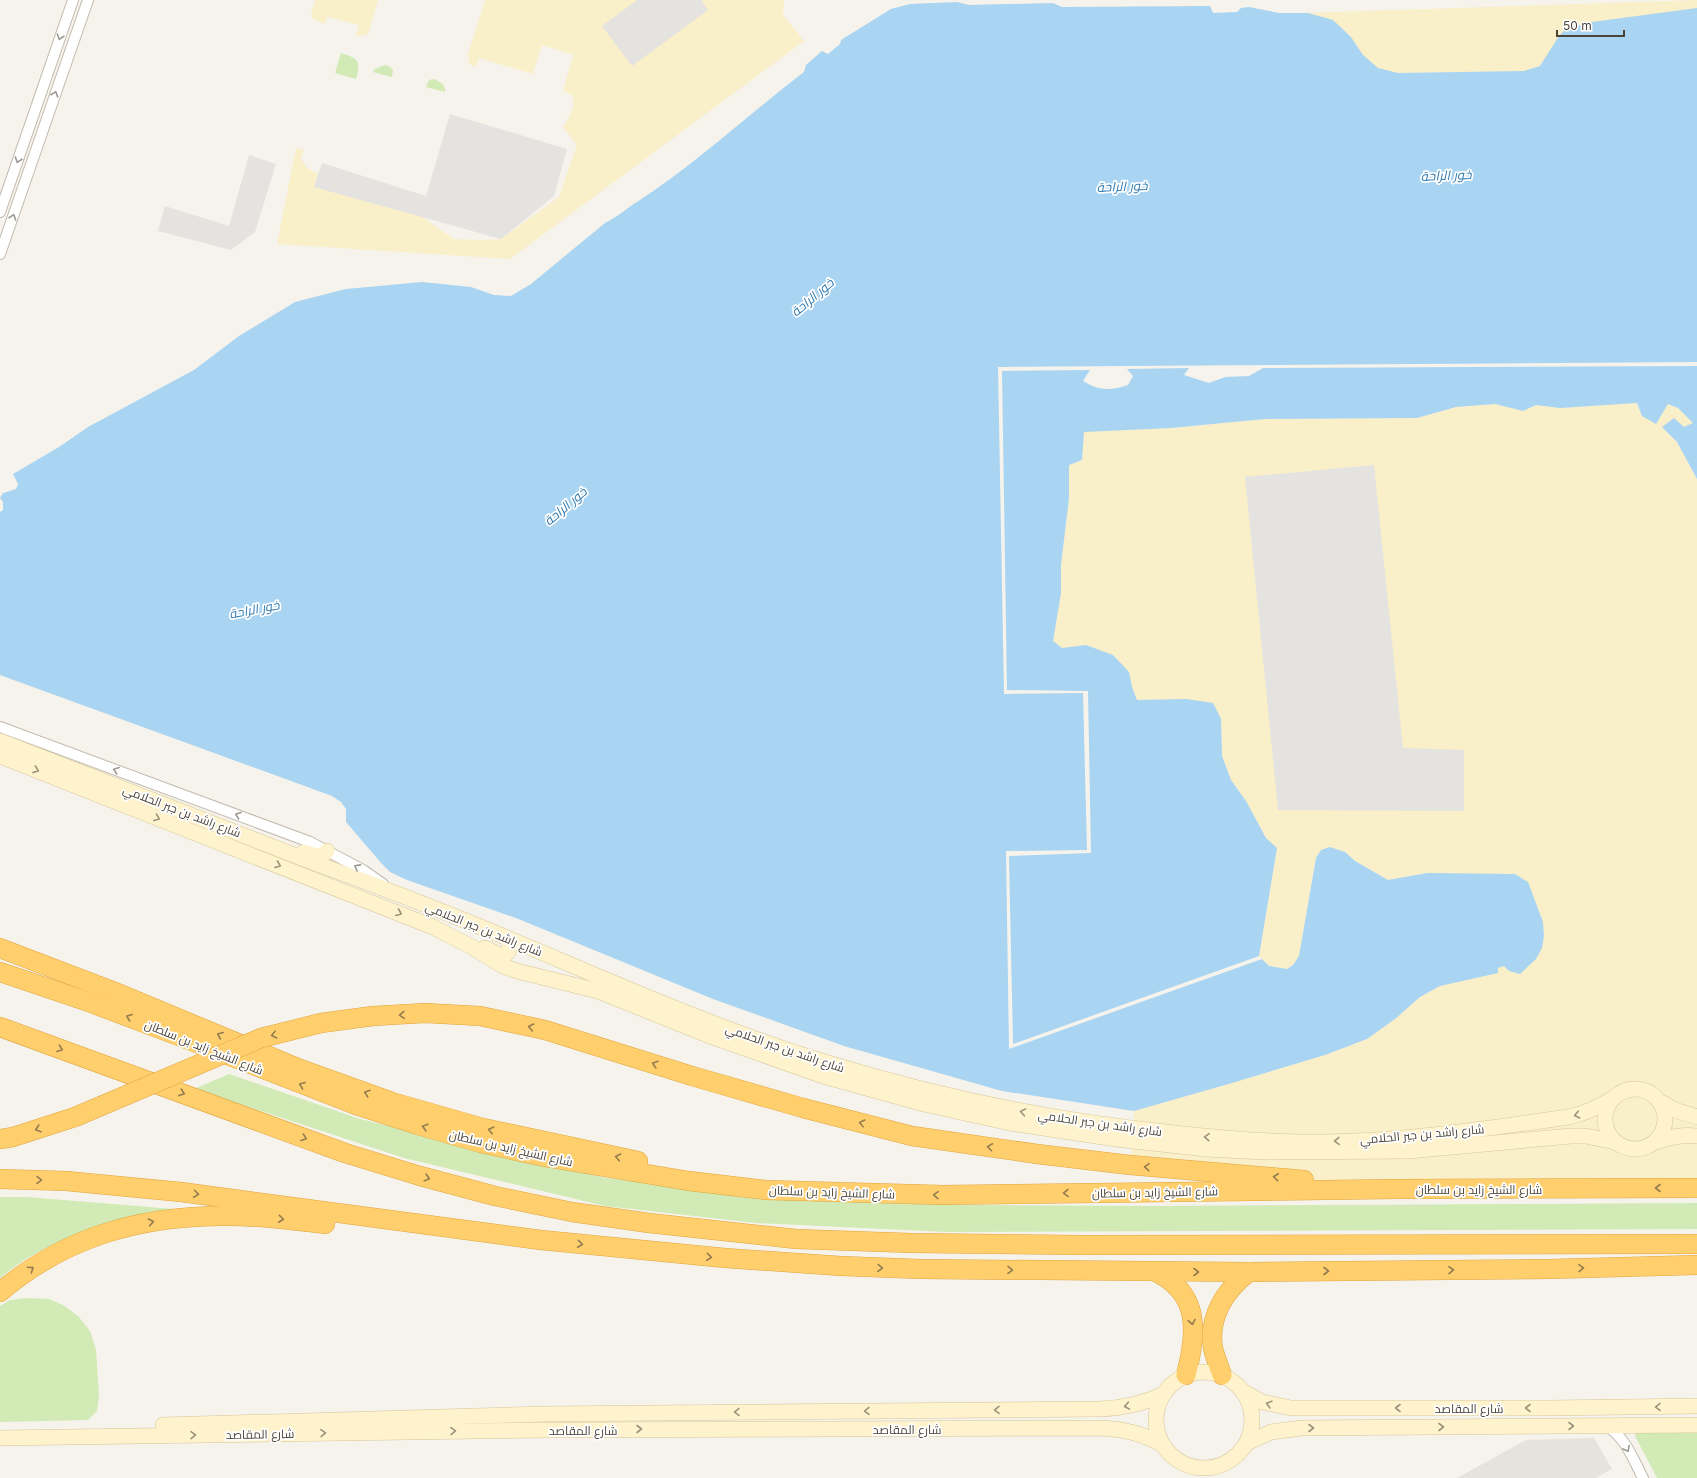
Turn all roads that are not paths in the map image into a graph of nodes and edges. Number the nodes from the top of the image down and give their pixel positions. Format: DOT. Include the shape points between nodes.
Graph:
graph roads {
  1 [pos="73,0"];
  2 [pos="88,0"];
  3 [pos="0,212"];
  4 [pos="0,254"];
  5 [pos="0,727"];
  6 [pos="0,741"];
  7 [pos="0,756"];
  8 [pos="270,846"];
  9 [pos="327,851"];
  10 [pos="402,896"];
  11 [pos="451,936"];
  12 [pos="509,939"];
  13 [pos="0,948"];
  14 [pos="0,972"];
  15 [pos="0,1027"];
  16 [pos="1612,1098"];
  17 [pos="1659,1101"];
  18 [pos="1697,1117"];
  19 [pos="1697,1136"];
  20 [pos="0,1138"];
  21 [pos="1615,1142"];
  22 [pos="1656,1142"];
  23 [pos="0,1179"];
  24 [pos="1697,1188"];
  25 [pos="1399,1189"];
  26 [pos="766,1190"];
  27 [pos="541,1240"];
  28 [pos="1697,1244"];
  29 [pos="1697,1264"];
  30 [pos="1154,1271"];
  31 [pos="1249,1272"];
  32 [pos="0,1292"];
  33 [pos="1186,1375"];
  34 [pos="1222,1375"];
  35 [pos="1244,1392"];
  36 [pos="1164,1394"];
  37 [pos="1697,1406"];
  38 [pos="1605,1425"];
  39 [pos="1697,1425"];
  40 [pos="0,1430"];
  41 [pos="0,1438"];
  42 [pos="1247,1443"];
  43 [pos="1164,1446"];
  44 [pos="1643,1477"];
  1 -- 3 [label="street, one-way"];
  4 -- 2 [label="street, one-way"];
  9 -- 5 [label="street, one-way" via="310,842"];
  6 -- 8 [label="main road, شارع راشد بن جبر الحلامي"];
  7 -- 11 [label="main road, شارع راشد بن جبر الحلامي, one-way" via="375,902"];
  8 -- 9 [label="main road" via="285,846 318,856"];
  8 -- 10 [label="main road, شارع راشد بن جبر الحلامي"];
  10 -- 9 [label="street, one-way" via="363,870"];
  10 -- 12 [label="main road, شارع راشد بن جبر الحلامي"];
  11 -- 12 [label="main road" via="462,936 502,956 510,950"];
  11 -- 21 [label="main road, شارع راشد بن جبر الحلامي" via="503,966 598,991 710,1036 823,1076 924,1104 1010,1122 1116,1139 1206,1149 1264,1152 1408,1152 1578,1136"];
  16 -- 12 [label="main road, شارع راشد بن جبر الحلامي, one-way" via="1596,1108 1568,1117 1468,1131 1363,1140 1263,1140 1117,1127 969,1101 827,1063 712,1023"];
  26 -- 13 [label="highway, one-way" via="498,1132 392,1102 300,1069 115,992"];
  26 -- 14 [label="highway, شارع الشيخ زايد بن سلطان, one-way" via="689,1181 545,1157 481,1143 356,1105 169,1032"];
  15 -- 28 [label="highway, one-way" via="345,1153 420,1176 495,1196 572,1212 649,1223 796,1239 911,1243"];
  16 -- 17 [label="main road" via="1630,1089 1642,1089"];
  16 -- 21 [label="main road" via="1604,1116 1608,1135"];
  17 -- 18 [label="main road" via="1675,1110"];
  17 -- 22 [label="main road" via="1666,1118 1665,1127"];
  19 -- 22 [label="main road" via="1672,1136"];
  25 -- 20 [label="highway, one-way, bridge" via="1130,1165 912,1136 692,1076 545,1030 480,1016 425,1013 321,1023 261,1038 75,1117"];
  21 -- 22 [label="main road" via="1626,1148 1640,1150"];
  23 -- 27 [label="highway, one-way" via="66,1181 181,1192"];
  24 -- 25 [label="highway, شارع الشيخ زايد بن سلطان, one-way"];
  25 -- 26 [label="highway, شارع الشيخ زايد بن سلطان, one-way" via="943,1195"];
  27 -- 30 [label="highway, one-way" via="686,1255 833,1266"];
  32 -- 27 [label="highway, one-way" via="41,1262 77,1242 118,1228 170,1219 220,1216 273,1219 474,1241"];
  31 -- 29 [label="highway, one-way" via="1549,1269"];
  30 -- 31 [label="highway, one-way"];
  30 -- 33 [label="highway, one-way" via="1177,1286 1188,1302 1194,1338"];
  31 -- 34 [label="highway" via="1223,1298 1215,1321 1213,1344"];
  33 -- 34 [label="main road" via="1207,1372"];
  33 -- 36 [label="main road" via="1170,1386"];
  34 -- 35 [label="main road"];
  37 -- 35 [label="main road, شارع المقاصد, one-way" via="1291,1408 1262,1402"];
  35 -- 42 [label="main road" via="1253,1422"];
  36 -- 40 [label="main road, شارع المقاصد, one-way" via="1139,1404 1100,1409 546,1414"];
  36 -- 43 [label="main road" via="1156,1414 1159,1436"];
  38 -- 39 [label="main road, شارع المقاصد"];
  42 -- 38 [label="main road, شارع المقاصد, one-way" via="1271,1432 1291,1428"];
  38 -- 44 [label="street, one-way" via="1621,1438"];
  41 -- 43 [label="main road, شارع المقاصد, one-way" via="547,1430 1099,1428 1135,1432"];
  42 -- 43 [label="main road" via="1230,1461 1206,1468 1182,1462"];
}
